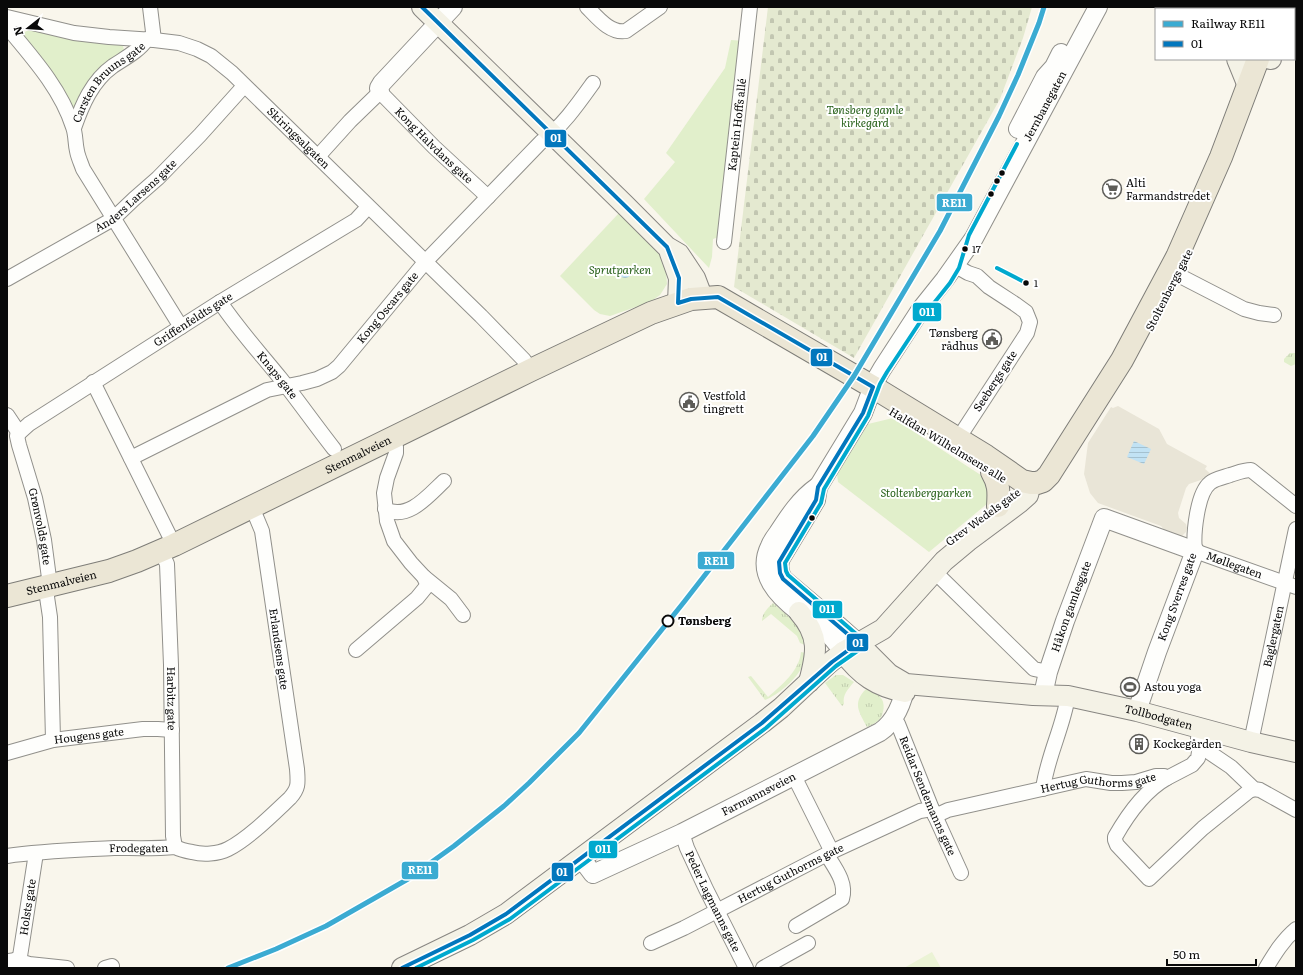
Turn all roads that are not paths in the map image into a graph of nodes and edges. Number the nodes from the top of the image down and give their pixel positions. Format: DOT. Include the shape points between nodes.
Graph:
graph roads {
  1 [pos="150,7"];
  2 [pos="422,7"];
  3 [pos="453,7"];
  4 [pos="587,7"];
  5 [pos="660,7"];
  6 [pos="750,7"];
  7 [pos="1086,7"];
  8 [pos="1098,7"];
  9 [pos="7,17"];
  10 [pos="438,23"];
  11 [pos="7,27"];
  12 [pos="151,40"];
  13 [pos="1260,60"];
  14 [pos="1260,60"];
  15 [pos="593,83"];
  16 [pos="244,86"];
  17 [pos="380,92"];
  18 [pos="74,128"];
  19 [pos="552,134"];
  20 [pos="319,158"];
  21 [pos="488,197"];
  22 [pos="368,207"];
  23 [pos="113,219"];
  24 [pos="724,242"];
  25 [pos="667,247"];
  26 [pos="426,261"];
  27 [pos="954,265"];
  28 [pos="1178,275"];
  29 [pos="7,279"];
  30 [pos="703,299"];
  31 [pos="220,302"];
  32 [pos="678,303"];
  33 [pos="1274,315"];
  34 [pos="181,326"];
  35 [pos="531,370"];
  36 [pos="93,382"];
  37 [pos="286,386"];
  38 [pos="871,392"];
  39 [pos="7,415"];
  40 [pos="19,433"];
  41 [pos="392,438"];
  42 [pos="958,439"];
  43 [pos="334,449"];
  44 [pos="131,458"];
  45 [pos="992,472"];
  46 [pos="444,481"];
  47 [pos="818,487"];
  48 [pos="1028,488"];
  49 [pos="998,506"];
  50 [pos="1296,506"];
  51 [pos="252,507"];
  52 [pos="385,509"];
  53 [pos="1104,518"];
  54 [pos="1296,529"];
  55 [pos="168,548"];
  56 [pos="1195,551"];
  57 [pos="424,577"];
  58 [pos="940,577"];
  59 [pos="1290,585"];
  60 [pos="48,587"];
  61 [pos="7,596"];
  62 [pos="799,612"];
  63 [pos="463,615"];
  64 [pos="851,648"];
  65 [pos="356,650"];
  66 [pos="1048,672"];
  67 [pos="809,682"];
  68 [pos="905,688"];
  69 [pos="1042,695"];
  70 [pos="1068,696"];
  71 [pos="1137,711"];
  72 [pos="893,720"];
  73 [pos="172,730"];
  74 [pos="1197,737"];
  75 [pos="54,740"];
  76 [pos="1251,742"];
  77 [pos="1296,752"];
  78 [pos="7,753"];
  79 [pos="794,776"];
  80 [pos="1167,778"];
  81 [pos="1044,789"];
  82 [pos="1254,789"];
  83 [pos="295,793"];
  84 [pos="1296,810"];
  85 [pos="934,813"];
  86 [pos="682,833"];
  87 [pos="175,847"];
  88 [pos="589,852"];
  89 [pos="36,853"];
  90 [pos="829,853"];
  91 [pos="7,856"];
  92 [pos="961,873"];
  93 [pos="718,910"];
  94 [pos="796,926"];
  95 [pos="1296,929"];
  96 [pos="651,943"];
  97 [pos="808,943"];
  98 [pos="11,961"];
  99 [pos="67,968"];
  100 [pos="402,968"];
  101 [pos="746,968"];
  102 [pos="763,968"];
  103 [pos="1266,968"];
  1 -- 12 [label="street"];
  2 -- 10 [label="main road"];
  3 -- 10 [label="street"];
  4 -- 5 [label="street" via="607,25 621,32"];
  6 -- 24 [label="street, Kaptein Hoffs allé"];
  7 -- 27 [label="street, Jernbanegaten" via="1054,67 1045,76 963,233"];
  8 -- 27 [label="street, Jernbanegaten" via="974,238"];
  9 -- 12 [label="street, Skiringsalgaten" via="74,33"];
  10 -- 17 [label="street" via="382,83"];
  10 -- 19 [label="main road"];
  11 -- 18 [label="street, Carsten Bruuns gate" via="56,91"];
  12 -- 16 [label="street, Skiringsalgaten" via="179,43 197,49 211,56"];
  12 -- 18 [label="street, Carsten Bruuns gate" via="112,67 96,83 81,109"];
  13 -- 48 [label="main road, Stoltenbergs gate" via="1177,257 1124,355 1049,476"];
  14 -- 28 [label="main road, Stoltenbergs gate" via="1225,178"];
  15 -- 19 [label="street, Kong Oscars gate"];
  16 -- 20 [label="street, Skiringsalgaten"];
  16 -- 23 [label="street, Anders Larsens gate" via="158,178"];
  17 -- 20 [label="street" via="350,121"];
  17 -- 21 [label="street, Kong Halvdans gate"];
  18 -- 23 [label="street, Carsten Bruuns gate" via="77,152 83,169"];
  19 -- 21 [label="street, Kong Oscars gate" via="541,142"];
  19 -- 25 [label="main road"];
  20 -- 22 [label="street, Skiringsalgaten"];
  21 -- 26 [label="street, Kong Oscars gate"];
  22 -- 26 [label="street, Skiringsalgaten"];
  22 -- 31 [label="street, Griffenfeldts gate" via="356,220"];
  23 -- 29 [label="street, Anders Larsens gate"];
  23 -- 34 [label="street, Carsten Bruuns gate"];
  25 -- 30 [label="main road" via="679,254 690,268"];
  25 -- 32 [label="main road" via="679,278"];
  26 -- 35 [label="street, Skiringsalgaten"];
  26 -- 37 [label="street, Kong Oscars gate" via="339,366 317,379"];
  27 -- 38 [label="street, Jernbanegaten" via="921,309 882,369"];
  27 -- 42 [label="street, Seebergs gate" via="968,274 977,276 1026,312 1030,318 1026,333"];
  28 -- 33 [label="street" via="1244,309"];
  28 -- 48 [label="main road, Stoltenbergs gate" via="1131,365 1079,451 1054,484 1036,493"];
  30 -- 32 [label="main road, Stenmalveien"];
  30 -- 38 [label="main road, Halfdan Wilhelmsens alle" via="718,297"];
  31 -- 34 [label="street, Griffenfeldts gate"];
  31 -- 37 [label="street, Knaps gate"];
  32 -- 35 [label="main road, Stenmalveien" via="651,312"];
  34 -- 36 [label="street, Griffenfeldts gate"];
  35 -- 41 [label="main road, Stenmalveien"];
  36 -- 40 [label="street, Griffenfeldts gate"];
  36 -- 44 [label="street, Harbitz gate"];
  37 -- 43 [label="street, Knaps gate"];
  37 -- 44 [label="street, Kong Oscars gate" via="267,390"];
  38 -- 42 [label="main road, Halfdan Wilhelmsens alle"];
  38 -- 45 [label="main road, Halfdan Wilhelmsens alle" via="934,437"];
  38 -- 47 [label="street, Jernbanegaten" via="863,413"];
  39 -- 40 [label="street, Grønvolds gate"];
  40 -- 60 [label="street, Grønvolds gate" via="19,445 36,498 44,540"];
  41 -- 51 [label="main road, Stenmalveien"];
  41 -- 52 [label="street" via="396,453 385,487"];
  42 -- 48 [label="main road, Halfdan Wilhelmsens alle" via="1022,481"];
  44 -- 55 [label="street, Harbitz gate"];
  45 -- 48 [label="main road, Halfdan Wilhelmsens alle"];
  45 -- 49 [label="main road" via="998,482"];
  46 -- 52 [label="street" via="412,508 402,512"];
  47 -- 62 [label="street, Jernbanegaten" via="807,494 789,517 770,546 766,560 769,581 776,592"];
  47 -- 64 [label="street, Jernbanegaten" via="816,500 780,558 780,573 783,579 840,627"];
  48 -- 49 [label="main road, Grev Wedels gate"];
  48 -- 64 [label="main road, Grev Wedels gate" via="1028,495 1019,503 944,561 883,629"];
  49 -- 64 [label="main road, Grev Wedels gate" via="940,548"];
  50 -- 56 [label="street, Kong Sverres gate" via="1251,470 1210,482 1201,496 1194,539"];
  51 -- 55 [label="main road, Stenmalveien"];
  51 -- 83 [label="street, Erlandsens gate" via="262,531 297,770 298,786"];
  52 -- 57 [label="street" via="394,540"];
  53 -- 56 [label="street, Møllegaten"];
  53 -- 66 [label="street, Håkon gamlesgate"];
  54 -- 59 [label="street, Baglergaten"];
  55 -- 60 [label="main road, Stenmalveien" via="109,571"];
  55 -- 73 [label="street, Harbitz gate"];
  56 -- 59 [label="street, Møllegaten"];
  56 -- 71 [label="street, Kong Sverres gate"];
  57 -- 63 [label="street" via="451,599"];
  57 -- 65 [label="street" via="426,587 417,598"];
  58 -- 66 [label="street" via="1034,669"];
  59 -- 76 [label="street, Baglergaten"];
  60 -- 61 [label="main road, Stenmalveien"];
  60 -- 75 [label="street, Grønvolds gate"];
  62 -- 64 [label="street, Jernbanegaten" via="821,627 834,640"];
  62 -- 67 [label="main road" via="815,639 815,661"];
  64 -- 67 [label="main road, Grev Wedels gate"];
  64 -- 68 [label="main road"];
  66 -- 69 [label="street, Håkon gamlesgate"];
  67 -- 88 [label="main road, Grev Wedels gate" via="766,720"];
  68 -- 69 [label="main road" via="1018,700"];
  68 -- 72 [label="street, Farmannsveien"];
  69 -- 70 [label="main road, Tollbodgaten"];
  70 -- 71 [label="main road, Tollbodgaten"];
  70 -- 81 [label="street" via="1045,776"];
  71 -- 74 [label="main road, Tollbodgaten"];
  72 -- 79 [label="street, Farmannsveien" via="880,732"];
  72 -- 85 [label="street, Reidar Sendemanns gate" via="898,724"];
  73 -- 75 [label="street, Hougens gate" via="143,729"];
  73 -- 87 [label="street, Harbitz gate" via="172,829"];
  74 -- 76 [label="main road, Tollbodgaten"];
  74 -- 80 [label="street, Hertug Guthorms gate" via="1198,758 1192,765"];
  74 -- 82 [label="street"];
  75 -- 78 [label="street, Hougens gate"];
  76 -- 77 [label="main road, Tollbodgaten"];
  79 -- 86 [label="street, Farmannsveien"];
  79 -- 90 [label="street"];
  80 -- 81 [label="street, Hertug Guthorms gate" via="1156,776 1122,783 1086,779"];
  80 -- 82 [label="street" via="1155,784 1137,804 1115,837 1117,845 1149,879 1203,828"];
  81 -- 85 [label="street, Hertug Guthorms gate"];
  82 -- 84 [label="street"];
  83 -- 87 [label="street, Frodegaten" via="228,849 198,854"];
  85 -- 90 [label="street, Hertug Guthorms gate" via="920,811"];
  85 -- 92 [label="street, Reidar Sendemanns gate"];
  86 -- 88 [label="street, Farmannsveien" via="601,871"];
  86 -- 93 [label="street, Peder Lagmanns gate" via="696,868"];
  87 -- 89 [label="street, Frodegaten"];
  88 -- 100 [label="main road" via="506,914 470,935"];
  89 -- 91 [label="street, Frodegaten"];
  89 -- 98 [label="street, Holsts gate" via="20,956"];
  90 -- 93 [label="street, Hertug Guthorms gate"];
  90 -- 94 [label="street" via="844,886 842,899"];
  93 -- 96 [label="street, Hertug Guthorms gate"];
  93 -- 101 [label="street, Peder Lagmanns gate"];
  95 -- 103 [label="street" via="1276,951"];
  97 -- 102 [label="street"];
  98 -- 99 [label="street"];
}
